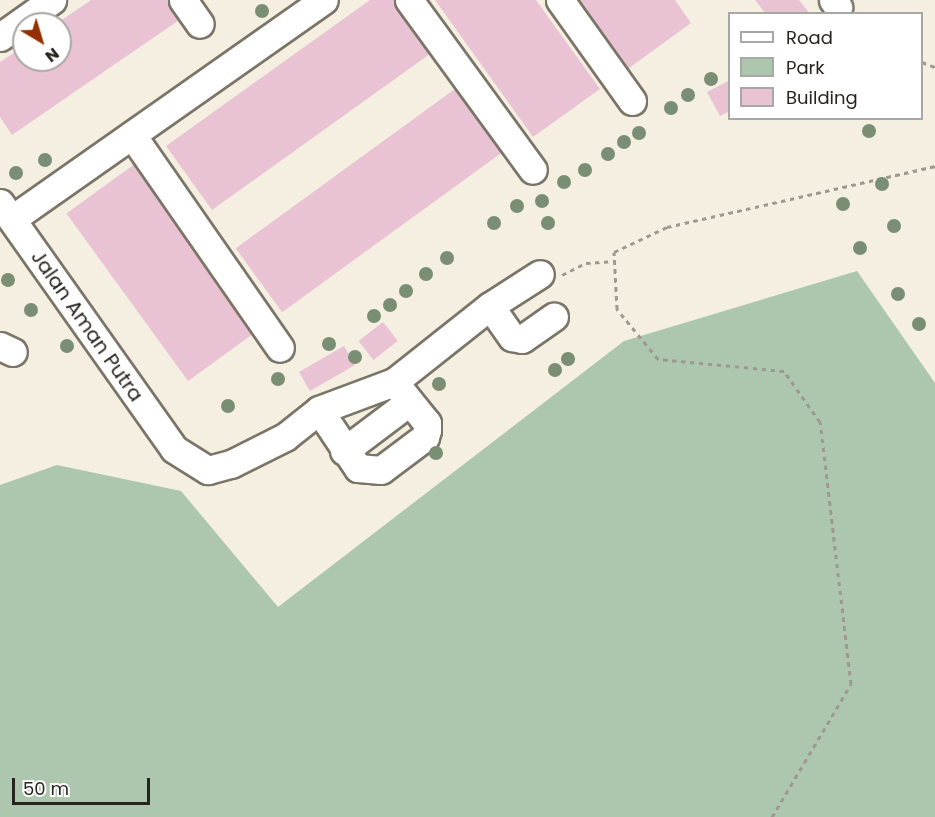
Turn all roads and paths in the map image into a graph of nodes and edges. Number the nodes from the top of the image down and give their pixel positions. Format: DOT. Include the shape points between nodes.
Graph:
graph roads {
  1 [pos="52,0"];
  2 [pos="183,0"];
  3 [pos="324,0"];
  4 [pos="409,0"];
  5 [pos="560,0"];
  6 [pos="200,24"];
  7 [pos="0,37"];
  8 [pos="632,101"];
  9 [pos="132,135"];
  10 [pos="935,166"];
  11 [pos="533,170"];
  12 [pos="6,211"];
  13 [pos="615,261"];
  14 [pos="540,274"];
  15 [pos="490,306"];
  16 [pos="554,317"];
  17 [pos="280,348"];
  18 [pos="402,392"];
  19 [pos="319,410"];
  20 [pos="344,451"];
  21 [pos="772,817"];
  1 -- 7 [label="lane"];
  2 -- 6 [label="lane"];
  3 -- 9 [label="lane"];
  4 -- 11 [label="lane"];
  5 -- 8 [label="lane"];
  9 -- 12 [label="lane" via="38,202"];
  9 -- 17 [label="lane"];
  10 -- 13 [label="path" via="667,227 614,252"];
  12 -- 19 [label="lane, Jalan Aman Putra" via="174,449 208,470 231,464 285,437"];
  13 -- 14 [label="path" via="586,263 558,277"];
  13 -- 21 [label="path" via="617,309 658,359 784,371 820,422 851,684"];
  14 -- 15 [label="lane"];
  15 -- 16 [label="lane" via="512,336 522,339"];
  15 -- 18 [label="lane"];
  18 -- 19 [label="lane"];
  18 -- 20 [label="lane"];
  18 -- 20 [label="lane" via="426,423 425,437 381,470 358,468"];
  19 -- 20 [label="lane"];
}
